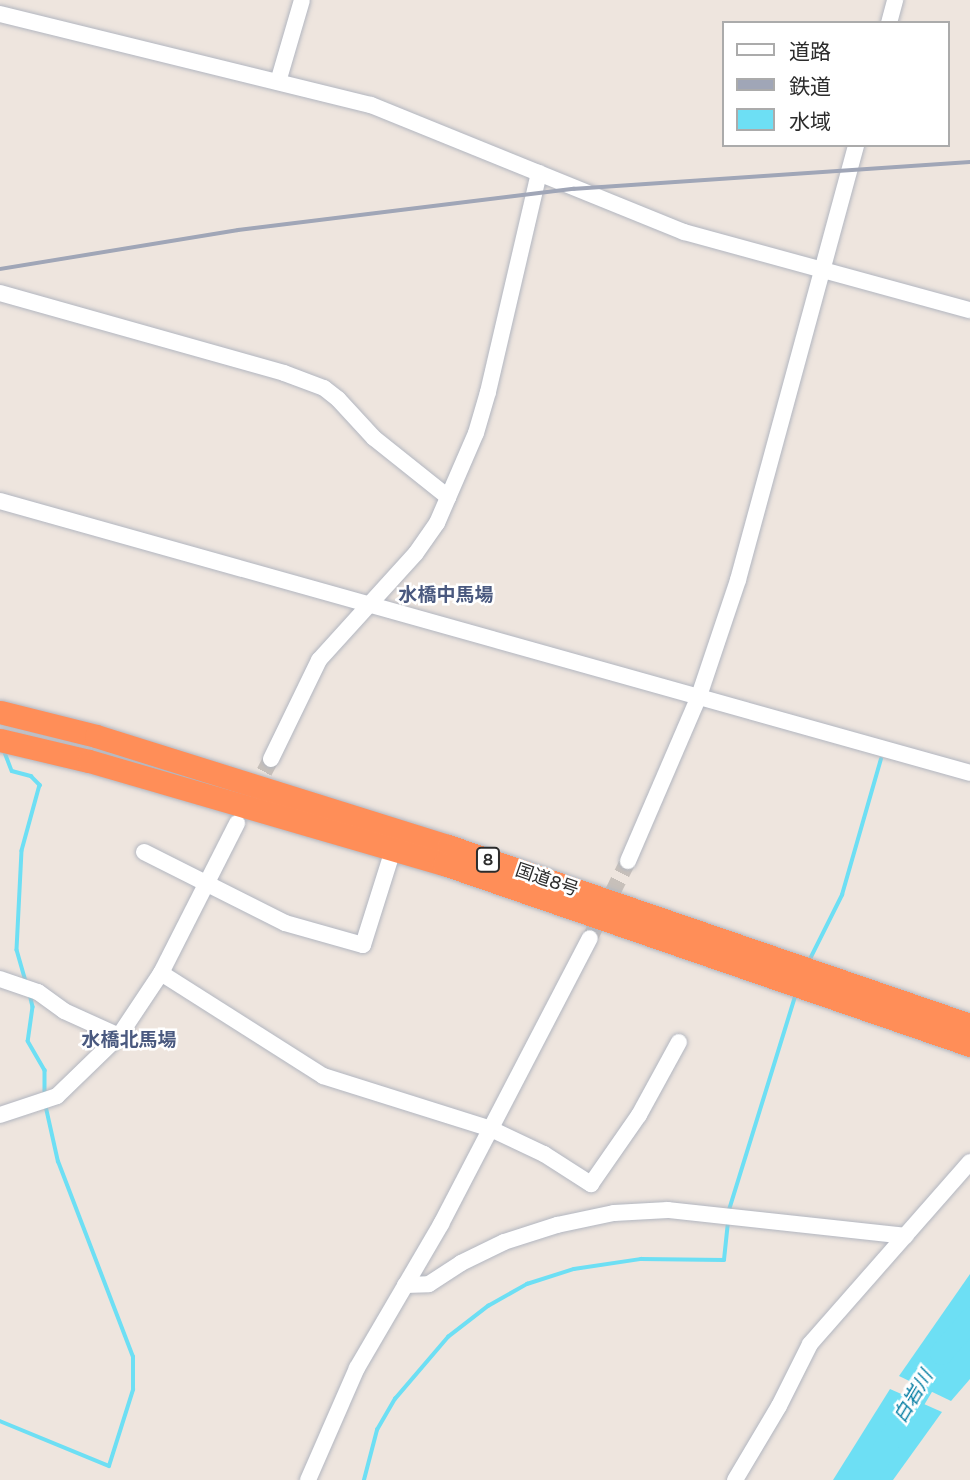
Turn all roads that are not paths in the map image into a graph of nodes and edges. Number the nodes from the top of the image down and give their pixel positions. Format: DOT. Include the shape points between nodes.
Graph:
graph roads {
  1 [pos="302,0"];
  2 [pos="895,0"];
  3 [pos="0,14"];
  4 [pos="890,21"];
  5 [pos="278,82"];
  6 [pos="855,147"];
  7 [pos="539,173"];
  8 [pos="822,270"];
  9 [pos="0,293"];
  10 [pos="970,310"];
  11 [pos="448,497"];
  12 [pos="0,501"];
  13 [pos="368,604"];
  14 [pos="699,696"];
  15 [pos="0,712"];
  16 [pos="0,740"];
  17 [pos="271,759"];
  18 [pos="970,773"];
  19 [pos="237,823"];
  20 [pos="393,850"];
  21 [pos="144,852"];
  22 [pos="628,861"];
  23 [pos="208,883"];
  24 [pos="590,938"];
  25 [pos="161,973"];
  26 [pos="0,979"];
  27 [pos="970,1025"];
  28 [pos="119,1036"];
  29 [pos="679,1042"];
  30 [pos="970,1045"];
  31 [pos="0,1115"];
  32 [pos="491,1129"];
  33 [pos="970,1162"];
  34 [pos="906,1236"];
  35 [pos="405,1285"];
  36 [pos="308,1480"];
  37 [pos="735,1480"];
  1 -- 5 [label="street"];
  2 -- 4 [label="street"];
  3 -- 5 [label="street"];
  5 -- 7 [label="street" via="372,105"];
  6 -- 8 [label="street"];
  7 -- 8 [label="street" via="684,232"];
  7 -- 11 [label="street" via="488,392"];
  8 -- 10 [label="street"];
  8 -- 14 [label="street" via="738,580"];
  9 -- 11 [label="street" via="324,388 374,438"];
  11 -- 13 [label="street" via="438,523 416,553"];
  12 -- 13 [label="street"];
  13 -- 14 [label="street"];
  13 -- 17 [label="street" via="319,660"];
  14 -- 18 [label="street"];
  14 -- 22 [label="street"];
  15 -- 27 [label="highway, 国道8号 / 8" via="96,736 448,846"];
  16 -- 20 [label="highway, 国道8号 / 8" via="89,761"];
  19 -- 23 [label="street"];
  20 -- 23 [label="street" via="363,945 285,923"];
  20 -- 30 [label="highway, 国道8号 / 8"];
  21 -- 23 [label="street"];
  23 -- 25 [label="street"];
  24 -- 32 [label="street"];
  25 -- 28 [label="street"];
  25 -- 32 [label="street" via="323,1076"];
  26 -- 28 [label="street" via="38,992"];
  28 -- 31 [label="street" via="57,1096"];
  29 -- 32 [label="street" via="639,1115 591,1184 544,1154"];
  32 -- 35 [label="street"];
  33 -- 34 [label="street"];
  34 -- 35 [label="street" via="668,1210 614,1213 504,1242 429,1284"];
  34 -- 37 [label="street" via="810,1344"];
  35 -- 36 [label="street" via="357,1368"];
}
